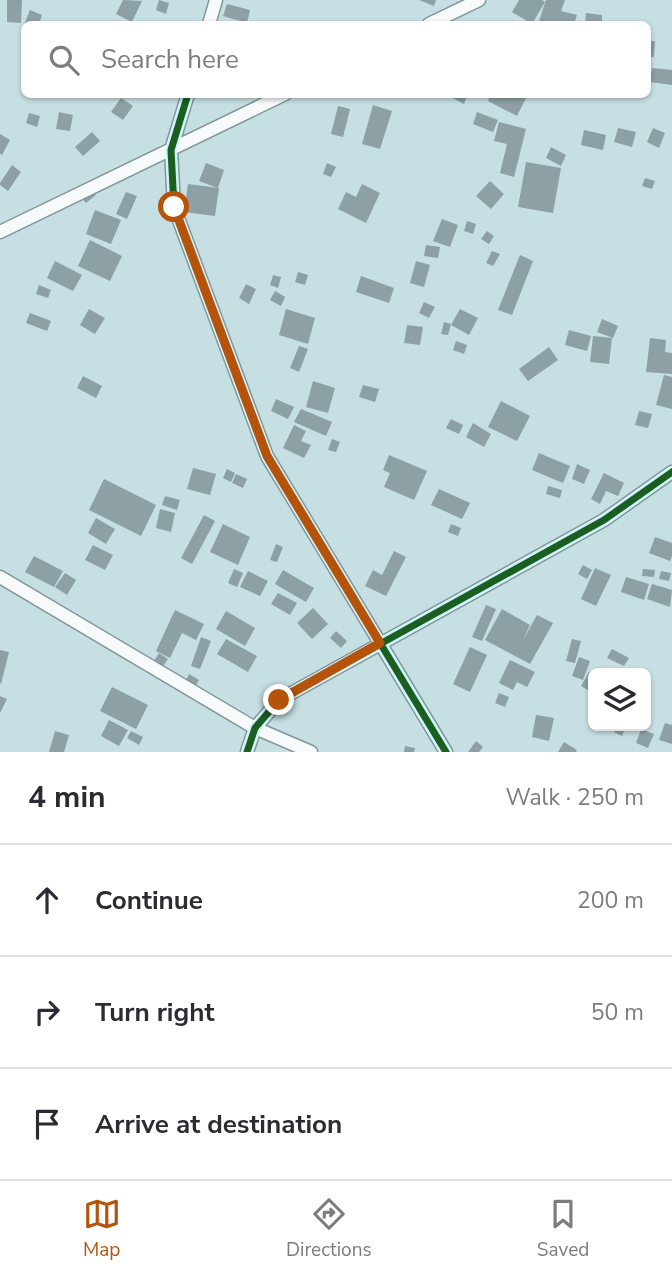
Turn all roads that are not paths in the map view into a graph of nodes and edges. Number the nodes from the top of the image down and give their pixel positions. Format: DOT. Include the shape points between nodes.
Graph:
graph roads {
  1 [pos="216,0"];
  2 [pos="479,0"];
  3 [pos="210,21"];
  4 [pos="435,21"];
  5 [pos="187,98"];
  6 [pos="277,98"];
  7 [pos="172,150"];
  8 [pos="0,232"];
  9 [pos="672,472"];
  10 [pos="0,577"];
  11 [pos="380,643"];
  12 [pos="255,728"];
  13 [pos="247,752"];
  14 [pos="311,752"];
  15 [pos="446,752"];
  1 -- 3 [label="street"];
  2 -- 4 [label="street"];
  5 -- 7 [label="street"];
  6 -- 7 [label="street"];
  7 -- 8 [label="street"];
  7 -- 11 [label="street" via="174,207 267,456"];
  9 -- 11 [label="street" via="604,520"];
  10 -- 12 [label="street"];
  11 -- 12 [label="street" via="279,700"];
  11 -- 15 [label="street"];
  12 -- 13 [label="street"];
  12 -- 14 [label="street"];
}
